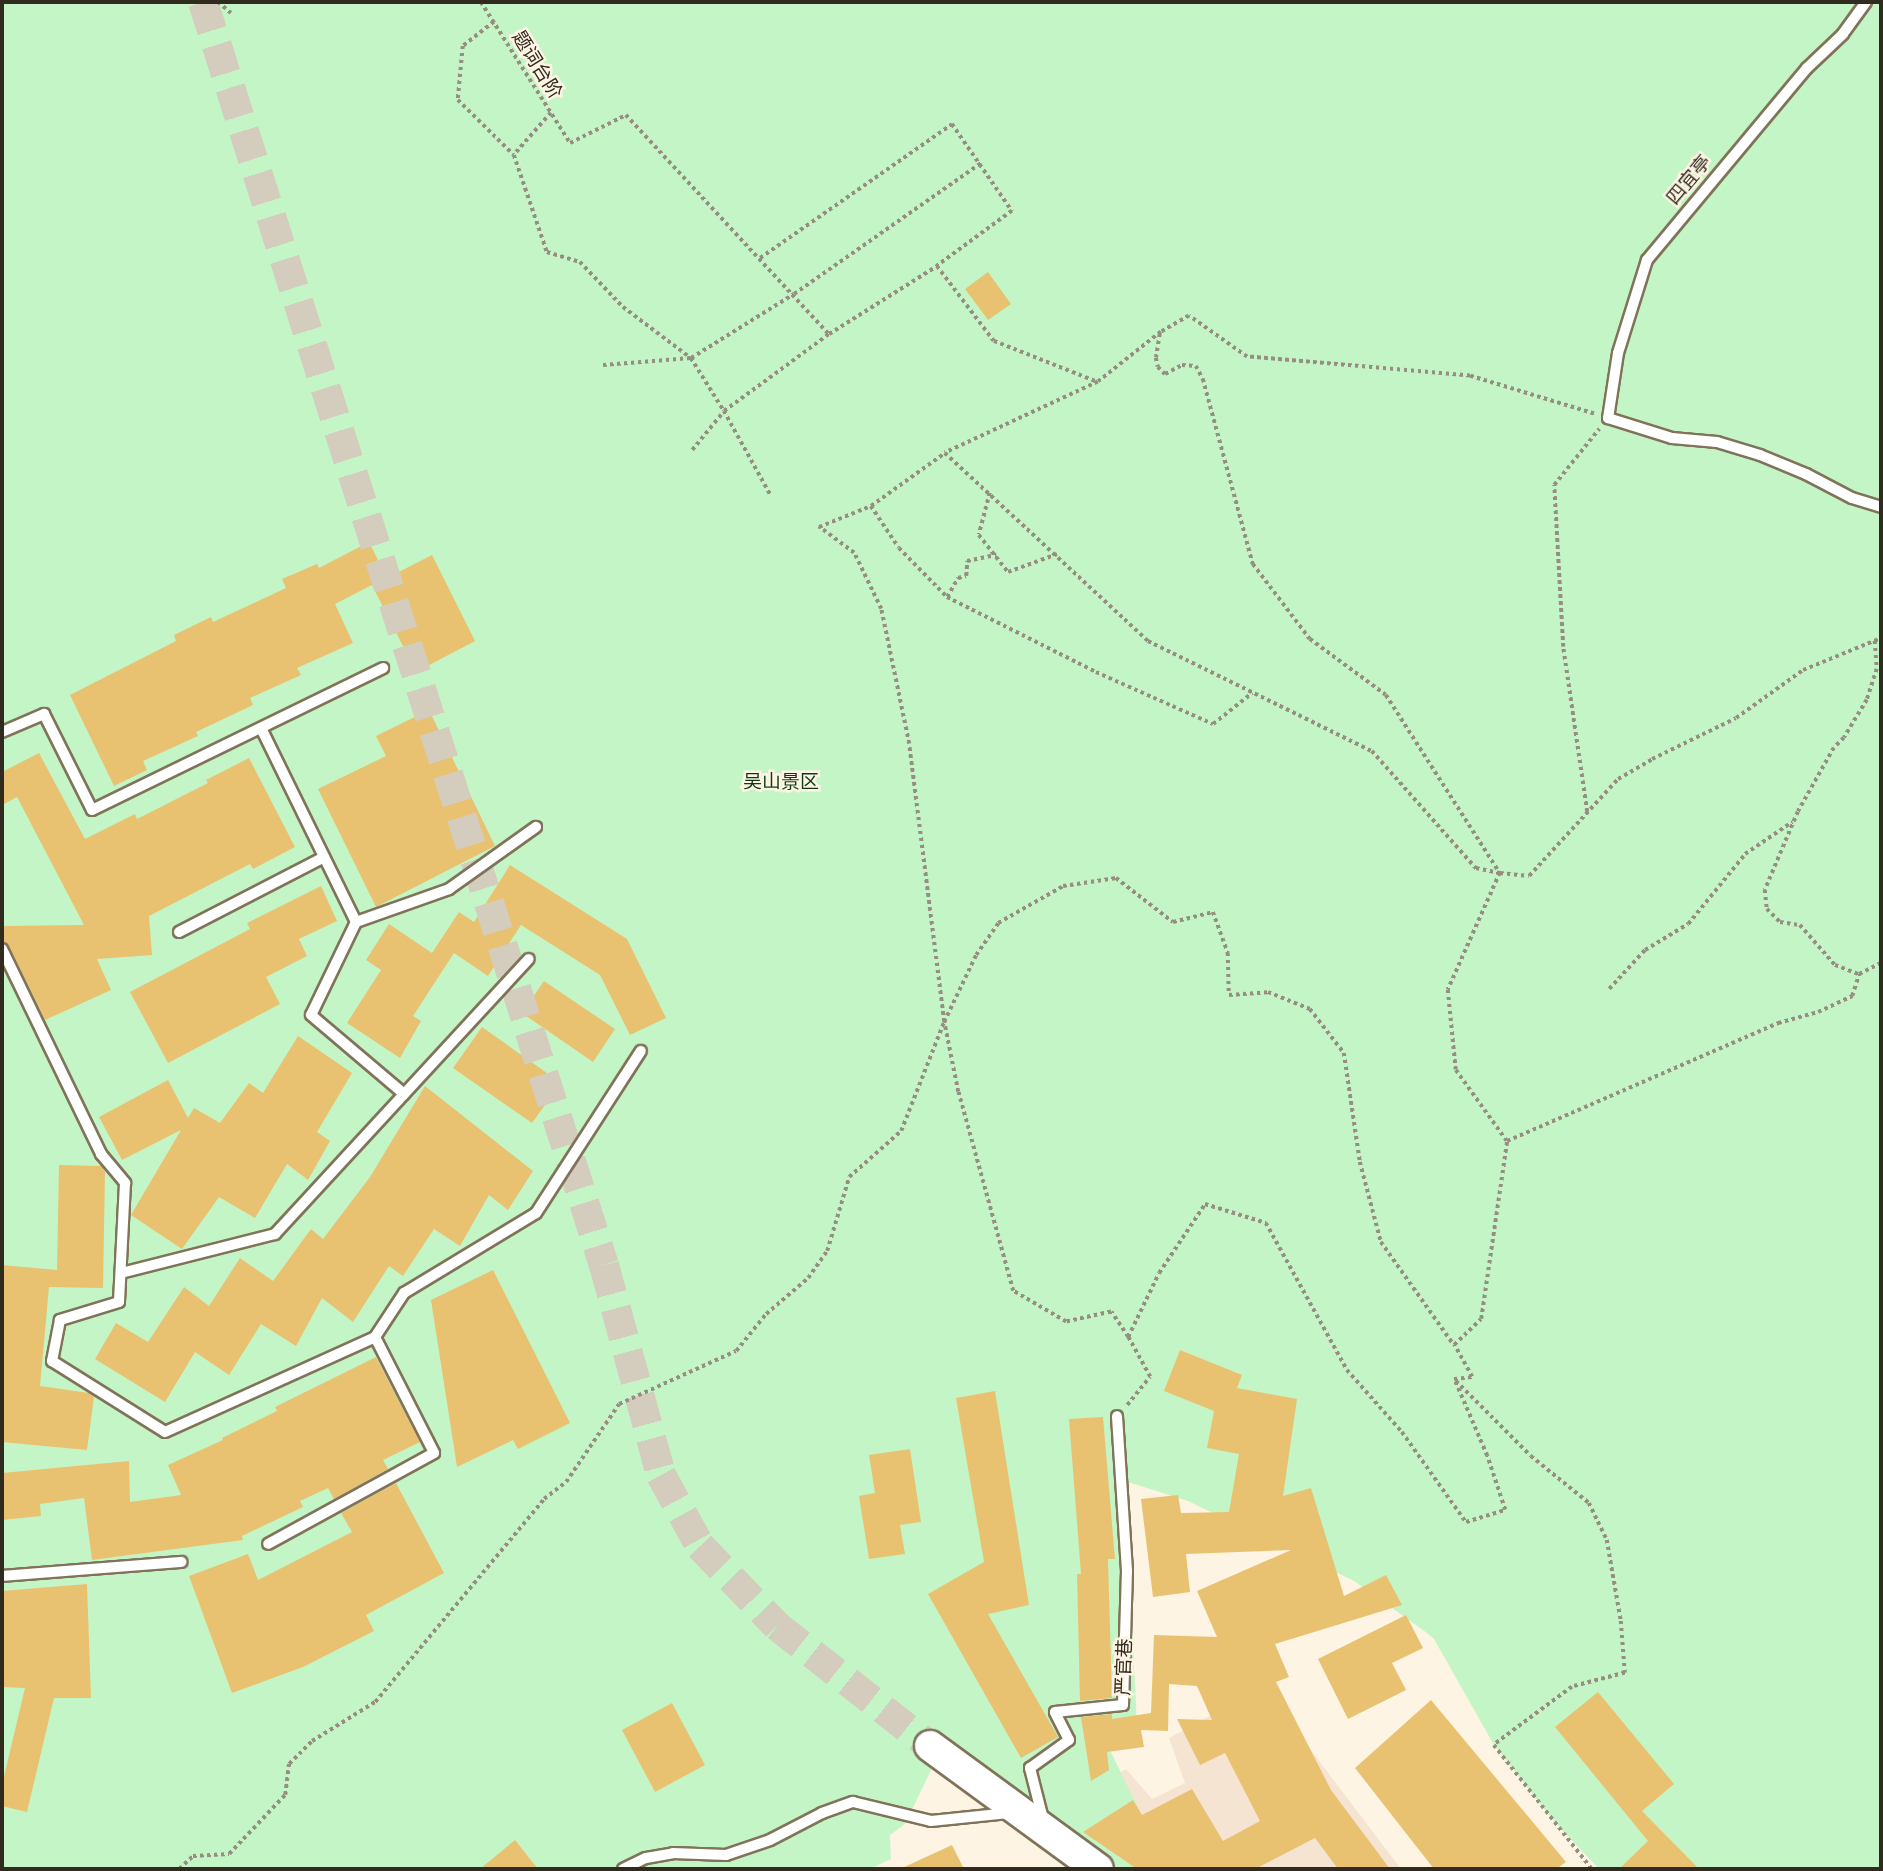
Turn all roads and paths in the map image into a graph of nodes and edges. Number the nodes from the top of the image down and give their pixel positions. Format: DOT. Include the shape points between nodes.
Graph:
graph roads {
  1 [pos="218,2"];
  2 [pos="481,2"];
  3 [pos="1866,2"];
  4 [pos="230,13"];
  5 [pos="494,22"];
  6 [pos="551,113"];
  7 [pos="514,155"];
  8 [pos="981,163"];
  9 [pos="760,258"];
  10 [pos="937,266"];
  11 [pos="794,295"];
  12 [pos="1161,332"];
  13 [pos="829,334"];
  14 [pos="691,358"];
  15 [pos="603,365"];
  16 [pos="1098,382"];
  17 [pos="724,411"];
  18 [pos="1608,418"];
  19 [pos="692,450"];
  20 [pos="945,453"];
  21 [pos="770,494"];
  22 [pos="990,494"];
  23 [pos="871,506"];
  24 [pos="1881,507"];
  25 [pos="1057,554"];
  26 [pos="996,555"];
  27 [pos="947,597"];
  28 [pos="1881,638"];
  29 [pos="1875,641"];
  30 [pos="383,668"];
  31 [pos="1253,692"];
  32 [pos="261,728"];
  33 [pos="2,732"];
  34 [pos="1587,812"];
  35 [pos="1794,821"];
  36 [pos="536,827"];
  37 [pos="324,857"];
  38 [pos="1500,873"];
  39 [pos="356,922"];
  40 [pos="179,932"];
  41 [pos="2,949"];
  42 [pos="529,959"];
  43 [pos="1881,963"];
  44 [pos="1859,974"];
  45 [pos="1609,989"];
  46 [pos="944,1023"];
  47 [pos="641,1051"];
  48 [pos="404,1094"];
  49 [pos="1507,1141"];
  50 [pos="121,1273"];
  51 [pos="375,1337"];
  52 [pos="1128,1337"];
  53 [pos="1454,1345"];
  54 [pos="1454,1379"];
  55 [pos="1117,1416"];
  56 [pos="268,1544"];
  57 [pos="181,1562"];
  58 [pos="2,1576"];
  59 [pos="930,1746"];
  60 [pos="1019,1812"];
  61 [pos="1047,1832"];
  62 [pos="179,1869"];
  63 [pos="622,1869"];
  64 [pos="1098,1869"];
  65 [pos="1591,1869"];
  1 -- 4 [label="path"];
  2 -- 5 [label="path, 题词台阶"];
  3 -- 18 [label="lane, 四宜亭" via="1647,260 1618,353"];
  5 -- 6 [label="path, 题词台阶"];
  5 -- 7 [label="path" via="463,46 458,100"];
  6 -- 7 [label="path"];
  6 -- 9 [label="path, 题词台阶" via="570,143 626,115"];
  7 -- 14 [label="path" via="547,252 580,262 623,307"];
  8 -- 9 [label="path" via="951,124"];
  8 -- 10 [label="path" via="1012,211"];
  8 -- 11 [label="path"];
  9 -- 11 [label="path"];
  10 -- 13 [label="path"];
  10 -- 16 [label="path" via="994,341"];
  11 -- 13 [label="path"];
  11 -- 14 [label="path"];
  12 -- 16 [label="path"];
  12 -- 18 [label="path" via="1189,316 1247,357 1470,376"];
  12 -- 38 [label="path" via="1158,367 1165,374 1182,365 1196,366 1203,379 1253,564 1310,639 1386,695"];
  13 -- 17 [label="path"];
  14 -- 15 [label="path"];
  14 -- 17 [label="path"];
  16 -- 20 [label="path"];
  17 -- 19 [label="path"];
  17 -- 21 [label="path"];
  18 -- 24 [label="lane" via="1672,439 1717,442 1760,455"];
  18 -- 34 [label="path" via="1554,485 1563,647"];
  20 -- 22 [label="path"];
  20 -- 23 [label="path"];
  22 -- 25 [label="path"];
  22 -- 26 [label="path" via="979,535"];
  23 -- 27 [label="path" via="899,548"];
  23 -- 46 [label="path" via="820,527 854,553 881,610 909,744"];
  25 -- 26 [label="path" via="1008,572"];
  25 -- 31 [label="path" via="1148,641"];
  26 -- 27 [label="path" via="967,561 966,576 958,578"];
  27 -- 31 [label="path" via="1213,724"];
  28 -- 29 [label="path"];
  29 -- 34 [label="path" via="1802,670 1736,718 1652,758 1618,779"];
  29 -- 35 [label="path" via="1877,669 1867,700"];
  30 -- 32 [label="lane"];
  31 -- 38 [label="path" via="1372,751 1476,868"];
  32 -- 33 [label="lane" via="92,810 44,714"];
  32 -- 37 [label="lane"];
  34 -- 38 [label="path" via="1529,876"];
  35 -- 44 [label="path" via="1765,890 1767,909 1780,922 1800,925 1835,965"];
  35 -- 45 [label="path" via="1745,854 1688,924 1645,950"];
  36 -- 39 [label="lane" via="449,888"];
  37 -- 39 [label="lane"];
  37 -- 40 [label="lane"];
  38 -- 49 [label="path" via="1448,990 1456,1070"];
  39 -- 48 [label="lane" via="312,1015"];
  41 -- 50 [label="lane" via="101,1154 125,1182"];
  42 -- 48 [label="lane"];
  43 -- 44 [label="path"];
  44 -- 49 [label="path" via="1852,996 1818,1012 1777,1023"];
  46 -- 52 [label="path" via="958,1092 1013,1291 1066,1322 1111,1312"];
  46 -- 53 [label="path" via="976,955 998,923 1063,886 1116,878 1173,922 1213,912 1228,953 1229,995 1269,992 1310,1009 1344,1053 1360,1163 1381,1242"];
  46 -- 62 [label="path" via="901,1132 849,1177 827,1251 808,1278 766,1314 736,1352 619,1404 566,1482 544,1499 375,1702 312,1741 289,1764 285,1795 229,1854 193,1856"];
  47 -- 51 [label="lane" via="536,1213 404,1293"];
  48 -- 50 [label="lane" via="275,1234"];
  49 -- 53 [label="path" via="1481,1319"];
  50 -- 51 [label="lane" via="119,1302 60,1320 52,1361 165,1432"];
  51 -- 56 [label="lane" via="434,1453"];
  52 -- 54 [label="path" via="1159,1273 1205,1204 1266,1223 1347,1370 1402,1432 1466,1522 1505,1510"];
  52 -- 55 [label="path" via="1150,1377"];
  53 -- 54 [label="path" via="1472,1377"];
  54 -- 65 [label="path" via="1531,1456 1589,1503 1607,1540 1625,1673 1572,1686 1494,1745"];
  55 -- 61 [label="lane, 严官巷" via="1127,1571 1124,1705 1055,1712 1069,1740 1030,1768"];
  57 -- 58 [label="lane"];
  59 -- 60 [label="street"];
  60 -- 61 [label="street"];
  60 -- 63 [label="lane" via="931,1821 853,1802 726,1855 673,1853"];
  61 -- 64 [label="street"];
}
